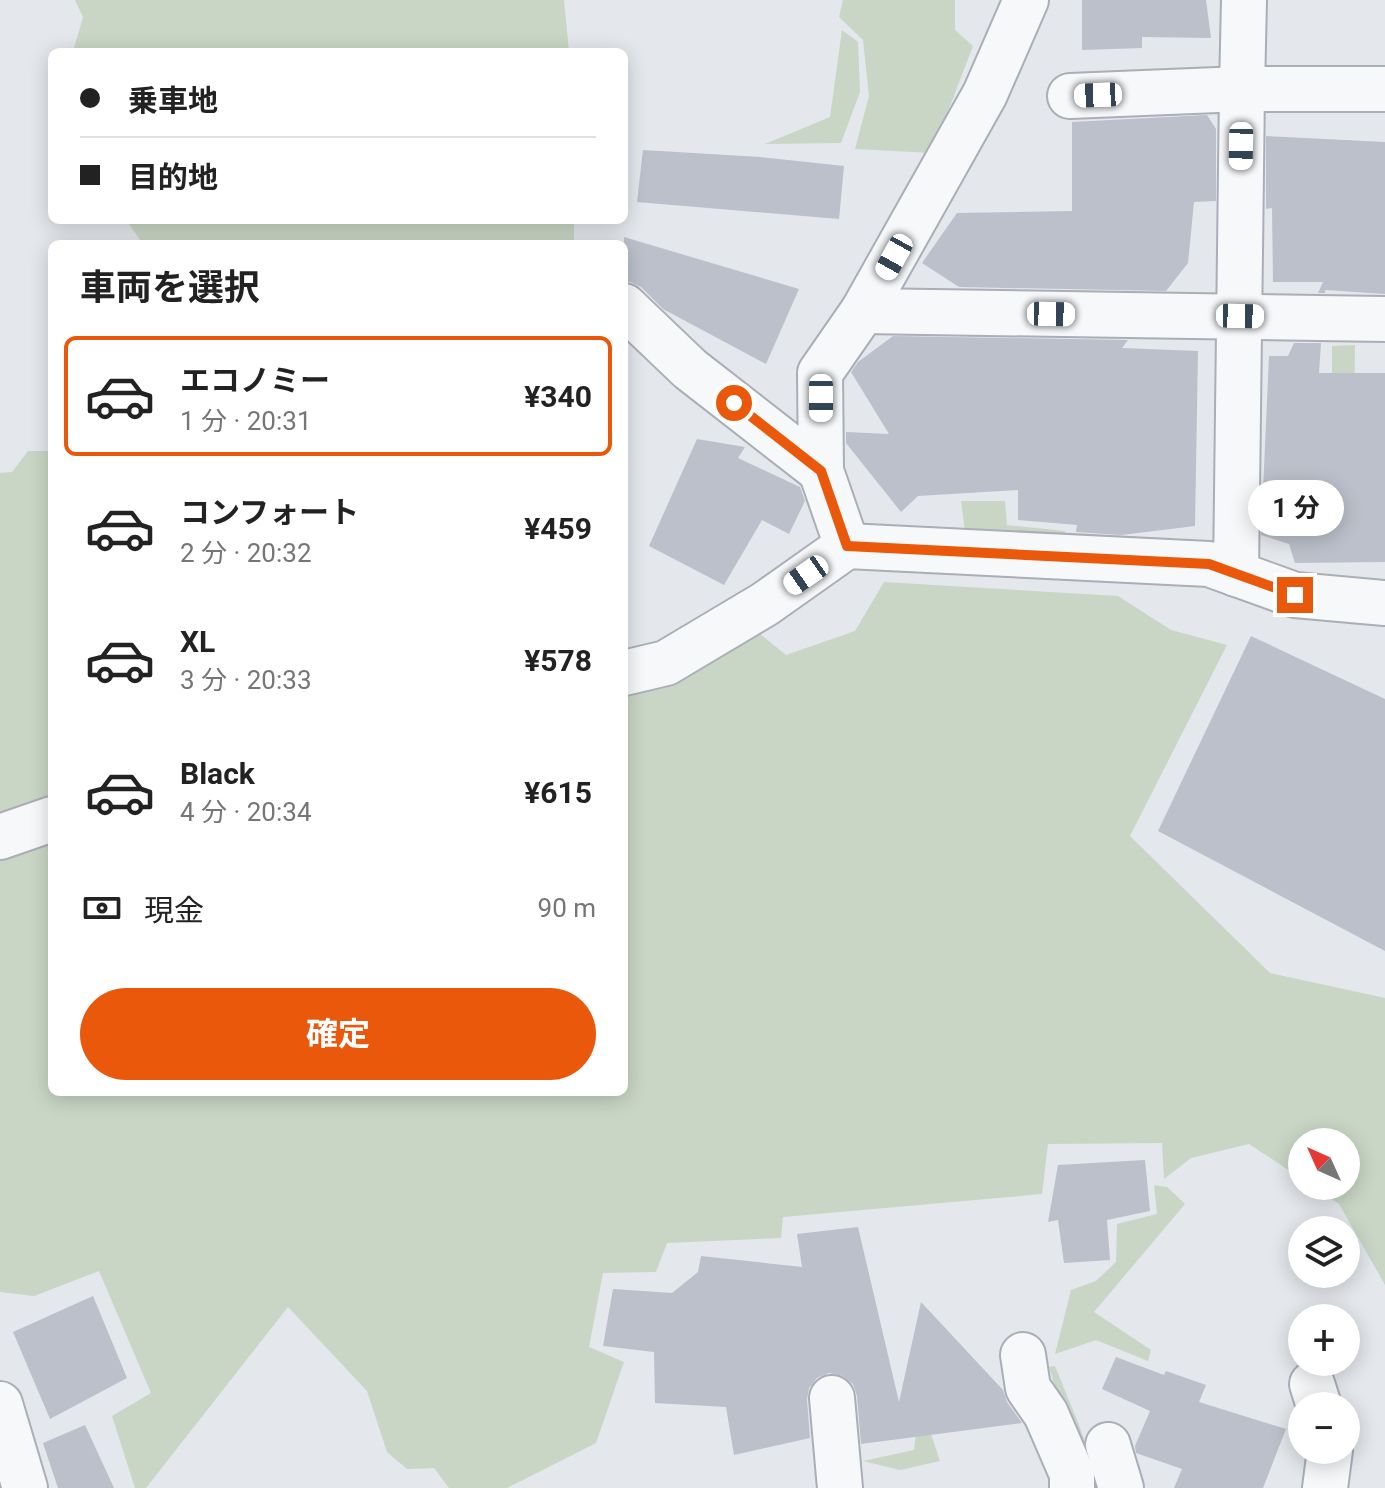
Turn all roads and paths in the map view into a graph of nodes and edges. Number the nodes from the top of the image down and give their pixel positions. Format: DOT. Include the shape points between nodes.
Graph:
graph roads {
  1 [pos="1026,0"];
  2 [pos="1244,0"];
  3 [pos="1242,89"];
  4 [pos="1385,89"];
  5 [pos="1070,96"];
  6 [pos="628,310"];
  7 [pos="863,311"];
  8 [pos="1240,316"];
  9 [pos="1385,319"];
  10 [pos="821,471"];
  11 [pos="847,546"];
  12 [pos="1236,574"];
  13 [pos="1385,603"];
  14 [pos="628,672"];
  15 [pos="48,820"];
  16 [pos="0,837"];
  17 [pos="1023,1355"];
  18 [pos="832,1398"];
  19 [pos="0,1404"];
  20 [pos="1108,1445"];
  21 [pos="1328,1464"];
  22 [pos="25,1488"];
  23 [pos="840,1488"];
  24 [pos="1072,1488"];
  25 [pos="1121,1488"];
  26 [pos="1325,1488"];
  1 -- 7 [label="street" via="985,94"];
  2 -- 3 [label="street"];
  3 -- 4 [label="street"];
  3 -- 5 [label="street"];
  3 -- 8 [label="street"];
  6 -- 10 [label="street" via="690,369"];
  7 -- 8 [label="street"];
  7 -- 10 [label="street" via="820,373"];
  8 -- 9 [label="street"];
  8 -- 12 [label="street"];
  10 -- 11 [label="street"];
  11 -- 12 [label="street" via="1209,564"];
  11 -- 14 [label="street" via="765,604 666,663"];
  12 -- 13 [label="street" via="1295,595"];
  15 -- 16 [label="street"];
  17 -- 24 [label="street" via="1028,1388 1046,1414 1072,1474"];
  18 -- 23 [label="street"];
  19 -- 22 [label="street"];
  20 -- 25 [label="street"];
  21 -- 26 [label="street"];
}
